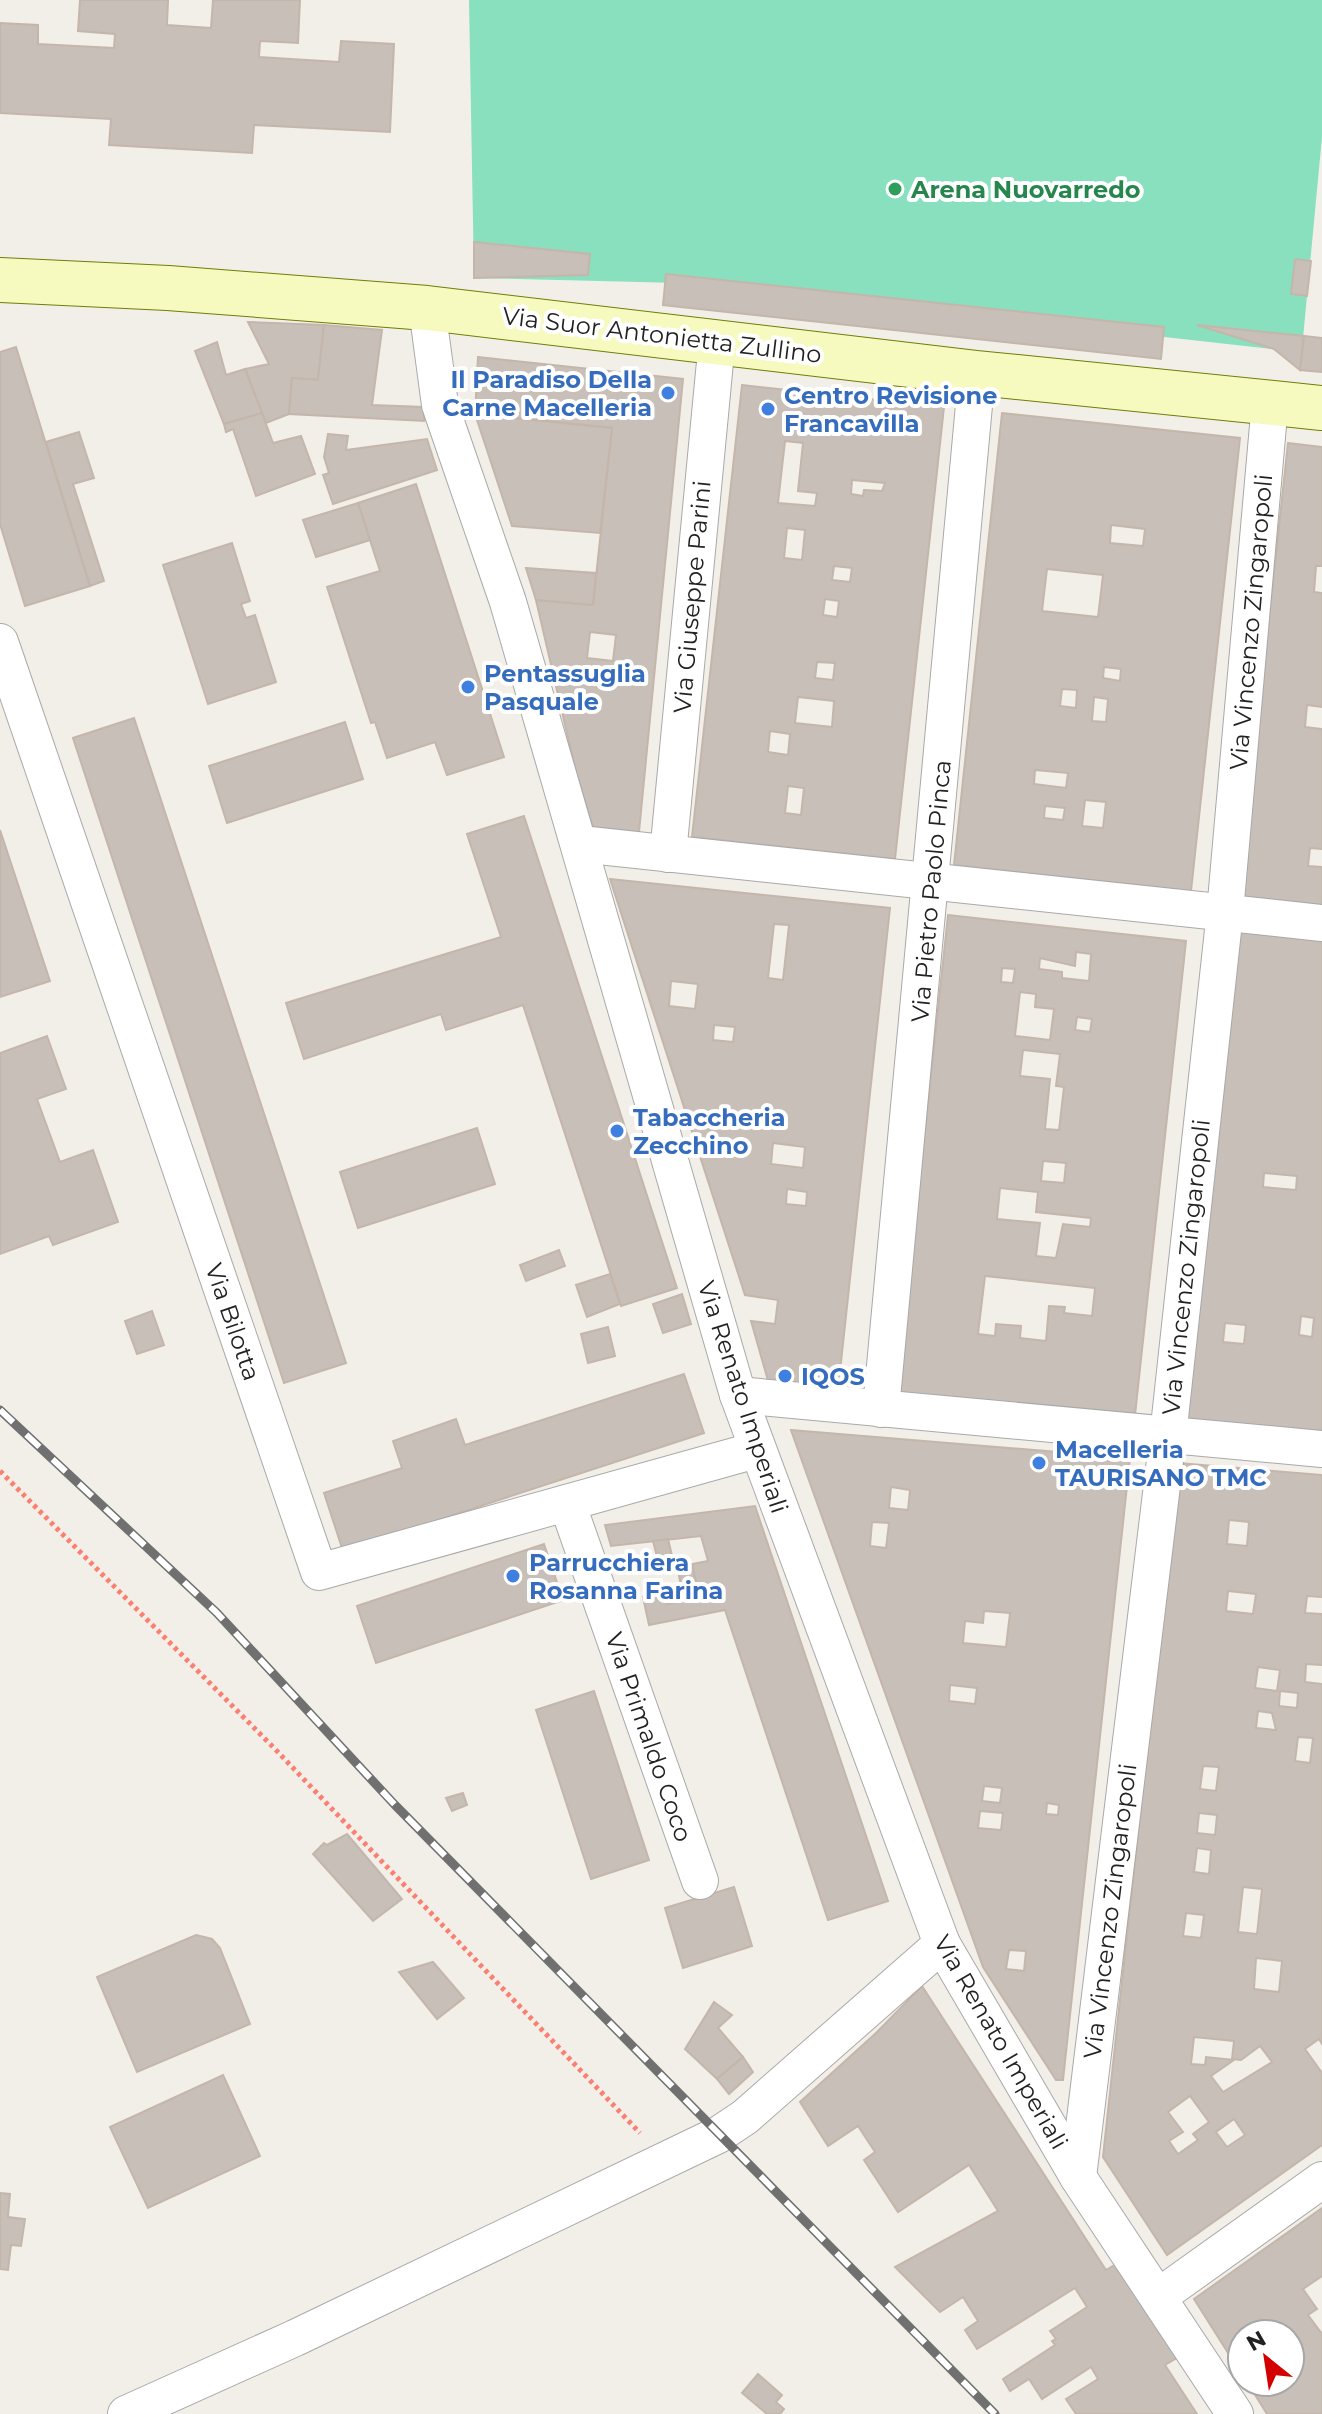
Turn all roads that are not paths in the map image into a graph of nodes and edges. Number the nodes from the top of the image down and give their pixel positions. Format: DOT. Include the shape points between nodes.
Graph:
graph roads {
  1 [pos="0,280"];
  2 [pos="427,308"];
  3 [pos="717,341"];
  4 [pos="977,373"];
  5 [pos="1270,403"];
  6 [pos="1322,408"];
  7 [pos="0,642"];
  8 [pos="580,844"];
  9 [pos="668,854"];
  10 [pos="932,883"];
  11 [pos="1225,912"];
  12 [pos="1322,923"];
  13 [pos="738,1395"];
  14 [pos="881,1409"];
  15 [pos="1168,1436"];
  16 [pos="1322,1449"];
  17 [pos="756,1450"];
  18 [pos="567,1503"];
  19 [pos="700,1881"];
  20 [pos="942,1944"];
  21 [pos="1078,2177"];
  22 [pos="1322,2180"];
  23 [pos="1158,2297"];
  24 [pos="126,2414"];
  25 [pos="1235,2414"];
  1 -- 2 [label="main road, Via Suor Antonietta Zullino"];
  2 -- 3 [label="main road, Via Suor Antonietta Zullino"];
  2 -- 8 [label="street, Via Renato Imperiali" via="440,405 508,602"];
  3 -- 4 [label="main road, Via Suor Antonietta Zullino"];
  3 -- 9 [label="street, Via Giuseppe Parini"];
  4 -- 5 [label="main road, Via Suor Antonietta Zullino"];
  4 -- 10 [label="street, Via Pietro Paolo Pinca"];
  5 -- 6 [label="main road, Via Suor Antonietta Zullino"];
  5 -- 11 [label="street, Via Vincenzo Zingaropoli"];
  7 -- 18 [label="street, Via Bilotta" via="319,1572"];
  8 -- 9 [label="street"];
  8 -- 13 [label="street, Via Renato Imperiali"];
  9 -- 10 [label="street"];
  10 -- 11 [label="street"];
  10 -- 14 [label="street, Via Pietro Paolo Pinca"];
  11 -- 12 [label="street"];
  11 -- 15 [label="street, Via Vincenzo Zingaropoli"];
  13 -- 14 [label="street"];
  13 -- 17 [label="street, Via Renato Imperiali"];
  14 -- 15 [label="street"];
  15 -- 16 [label="street"];
  15 -- 21 [label="street, Via Vincenzo Zingaropoli"];
  17 -- 18 [label="street, Via Bilotta"];
  17 -- 20 [label="street, Via Renato Imperiali"];
  18 -- 19 [label="street, Via Primaldo Coco"];
  20 -- 21 [label="street, Via Renato Imperiali"];
  20 -- 24 [label="street" via="718,2135"];
  21 -- 23 [label="street, Via Renato Imperiali"];
  22 -- 23 [label="street"];
  23 -- 25 [label="street, Via Renato Imperiali"];
}
